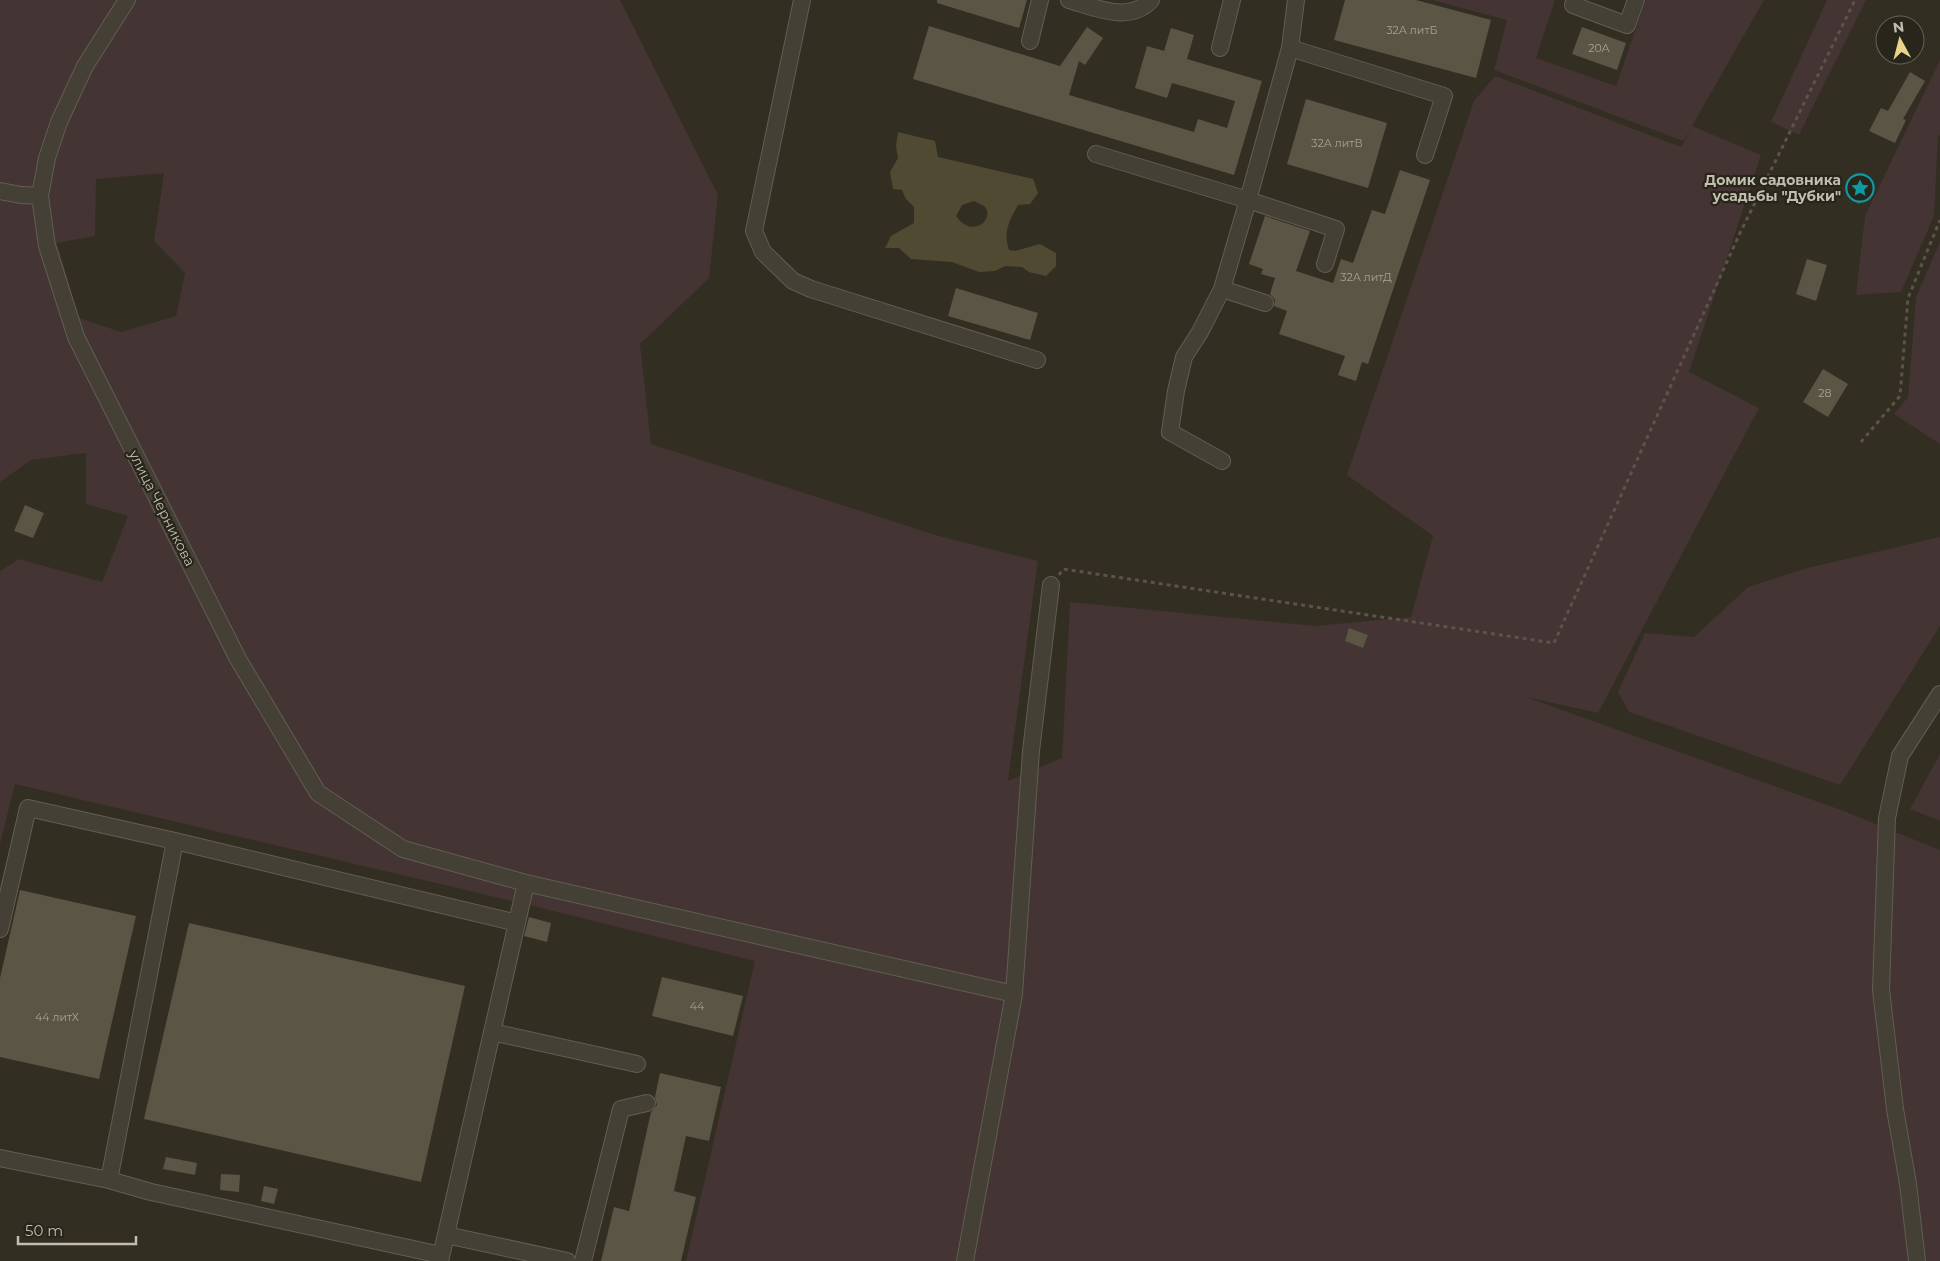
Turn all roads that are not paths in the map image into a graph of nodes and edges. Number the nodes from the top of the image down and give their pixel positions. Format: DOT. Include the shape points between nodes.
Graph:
graph roads {
  1 [pos="127,0"];
  2 [pos="802,0"];
  3 [pos="1040,0"];
  4 [pos="1069,0"];
  5 [pos="1151,0"];
  6 [pos="1232,0"];
  7 [pos="1296,0"];
  8 [pos="1636,0"];
  9 [pos="1573,6"];
  10 [pos="1030,41"];
  11 [pos="1220,48"];
  12 [pos="1290,48"];
  13 [pos="1096,154"];
  14 [pos="1425,155"];
  15 [pos="0,191"];
  16 [pos="40,196"];
  17 [pos="1248,200"];
  18 [pos="1325,264"];
  19 [pos="1222,289"];
  20 [pos="1265,303"];
  21 [pos="1037,360"];
  22 [pos="1222,461"];
  23 [pos="1051,585"];
  24 [pos="1940,694"];
  25 [pos="175,841"];
  26 [pos="526,883"];
  27 [pos="517,923"];
  28 [pos="0,929"];
  29 [pos="1014,994"];
  30 [pos="492,1032"];
  31 [pos="637,1064"];
  32 [pos="647,1104"];
  33 [pos="0,1158"];
  34 [pos="109,1180"];
  35 [pos="446,1235"];
  36 [pos="440,1258"];
  37 [pos="567,1261"];
  38 [pos="583,1261"];
  39 [pos="965,1261"];
  40 [pos="1917,1261"];
  1 -- 16 [label="street, улица Черникова" via="85,66 59,122 47,158"];
  2 -- 21 [label="street" via="754,231 763,252 793,281 811,289"];
  3 -- 10 [label="street"];
  4 -- 5 [label="street" via="1114,13 1131,12"];
  6 -- 11 [label="street"];
  7 -- 12 [label="street"];
  8 -- 9 [label="street" via="1627,25"];
  12 -- 14 [label="street" via="1444,96"];
  12 -- 17 [label="street"];
  13 -- 17 [label="street"];
  15 -- 16 [label="street"];
  16 -- 26 [label="street, улица Черникова" via="46,246 76,337 238,659 318,793 402,849"];
  17 -- 18 [label="street" via="1336,229"];
  17 -- 19 [label="street"];
  19 -- 20 [label="street"];
  19 -- 22 [label="street" via="1184,357 1170,432"];
  23 -- 29 [label="street" via="1031,751"];
  24 -- 40 [label="street" via="1900,756 1887,818 1881,990"];
  25 -- 27 [label="street"];
  25 -- 28 [label="street" via="28,808"];
  25 -- 34 [label="street"];
  26 -- 27 [label="street"];
  26 -- 29 [label="street, улица Черникова"];
  27 -- 30 [label="street"];
  29 -- 39 [label="street"];
  30 -- 31 [label="street"];
  30 -- 35 [label="street"];
  32 -- 38 [label="street" via="621,1109"];
  33 -- 34 [label="street"];
  34 -- 36 [label="street"];
  35 -- 36 [label="street"];
  35 -- 37 [label="street"];
}
